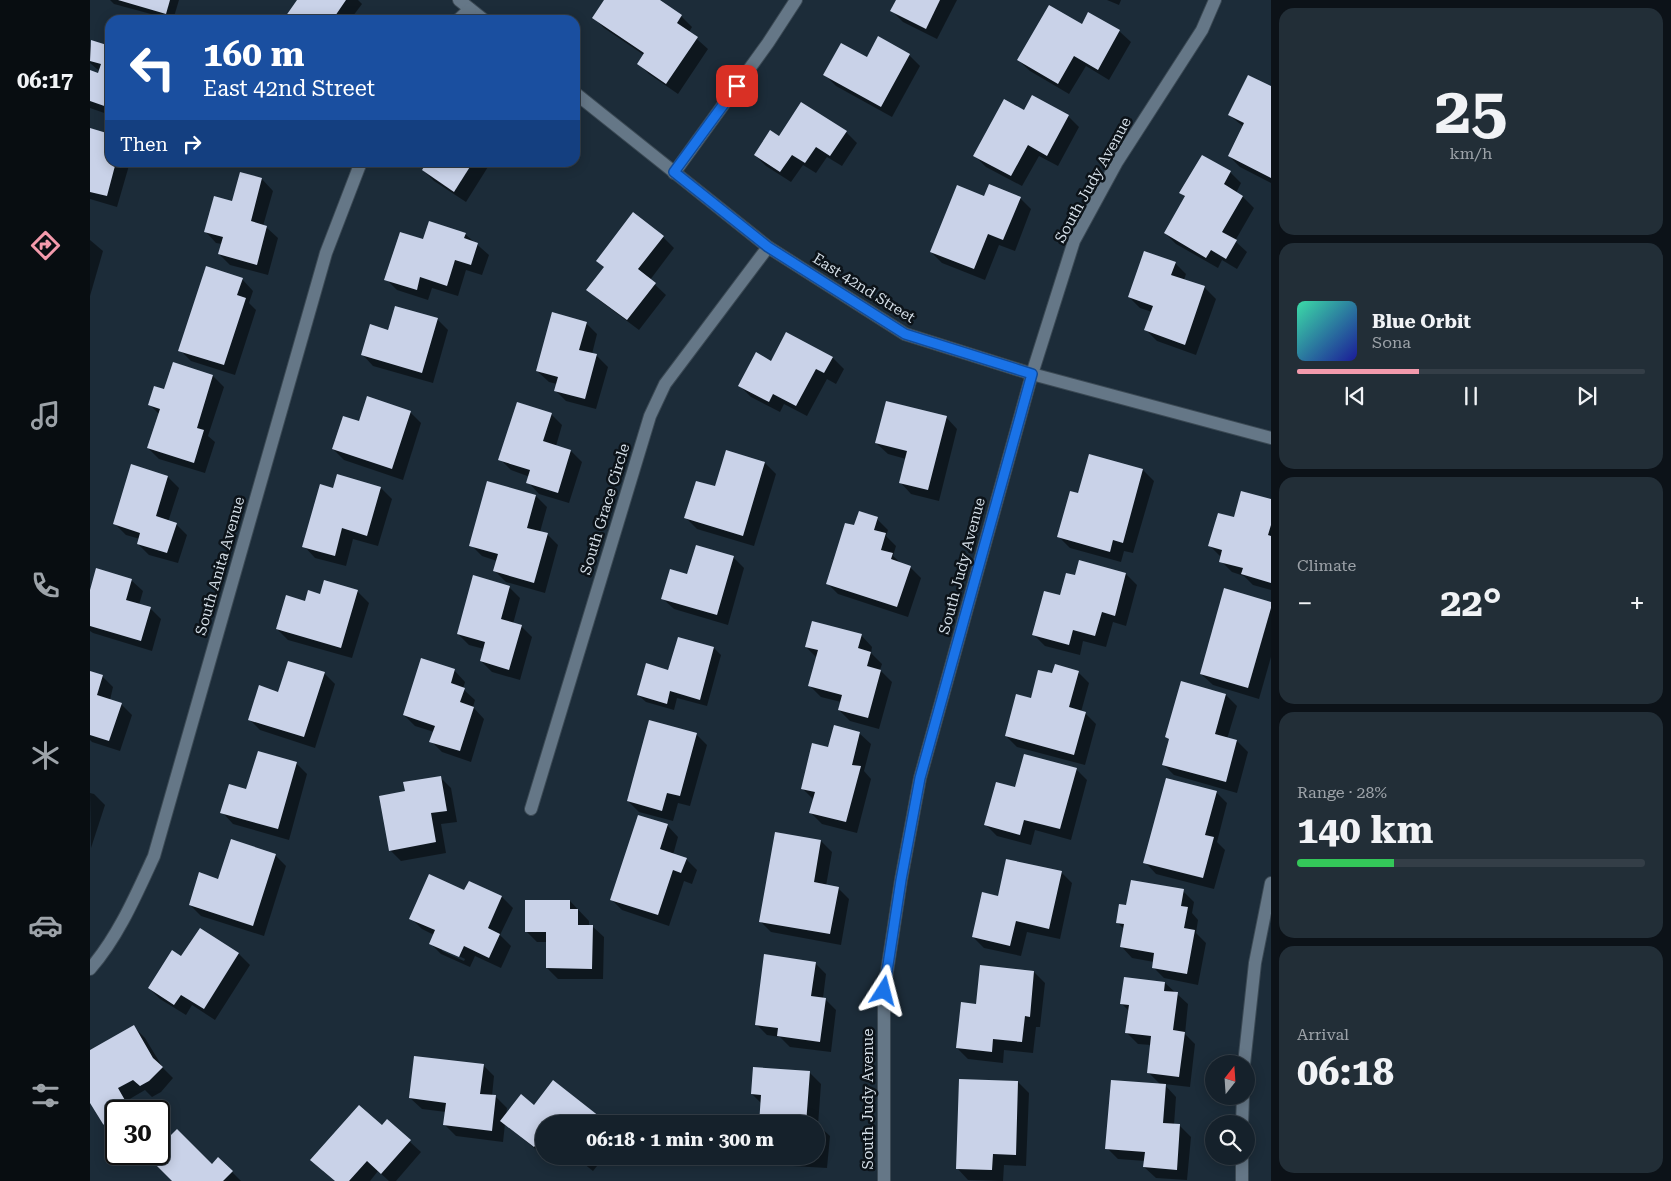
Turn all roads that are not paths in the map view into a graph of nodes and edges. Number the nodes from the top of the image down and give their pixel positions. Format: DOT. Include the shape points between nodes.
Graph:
graph roads {
  1 [pos="459,0"];
  2 [pos="796,0"];
  3 [pos="1215,0"];
  4 [pos="470,9"];
  5 [pos="463,15"];
  6 [pos="478,15"];
  7 [pos="580,97"];
  8 [pos="359,167"];
  9 [pos="674,172"];
  10 [pos="768,247"];
  11 [pos="1032,374"];
  12 [pos="1271,438"];
  13 [pos="531,809"];
  14 [pos="1271,883"];
  15 [pos="90,969"];
  16 [pos="1245,1055"];
  17 [pos="1242,1165"];
  18 [pos="884,1181"];
  19 [pos="1242,1181"];
  1 -- 4 [label="street"];
  2 -- 9 [label="street"];
  3 -- 11 [label="street, South Judy Avenue" via="1202,30 1118,162 1074,241"];
  4 -- 5 [label="street"];
  4 -- 6 [label="street"];
  7 -- 9 [label="street, East 42nd Street"];
  8 -- 15 [label="street, South Anita Avenue" via="326,254 154,856 130,906 100,958"];
  9 -- 10 [label="street, East 42nd Street"];
  10 -- 11 [label="street, East 42nd Street" via="905,334"];
  10 -- 13 [label="street, South Grace Circle" via="665,384 650,416"];
  11 -- 12 [label="street, East 42nd Street"];
  11 -- 18 [label="street, South Judy Avenue" via="920,778 901,880 884,991"];
  14 -- 16 [label="street" via="1255,963"];
  17 -- 19 [label="street"];
}
